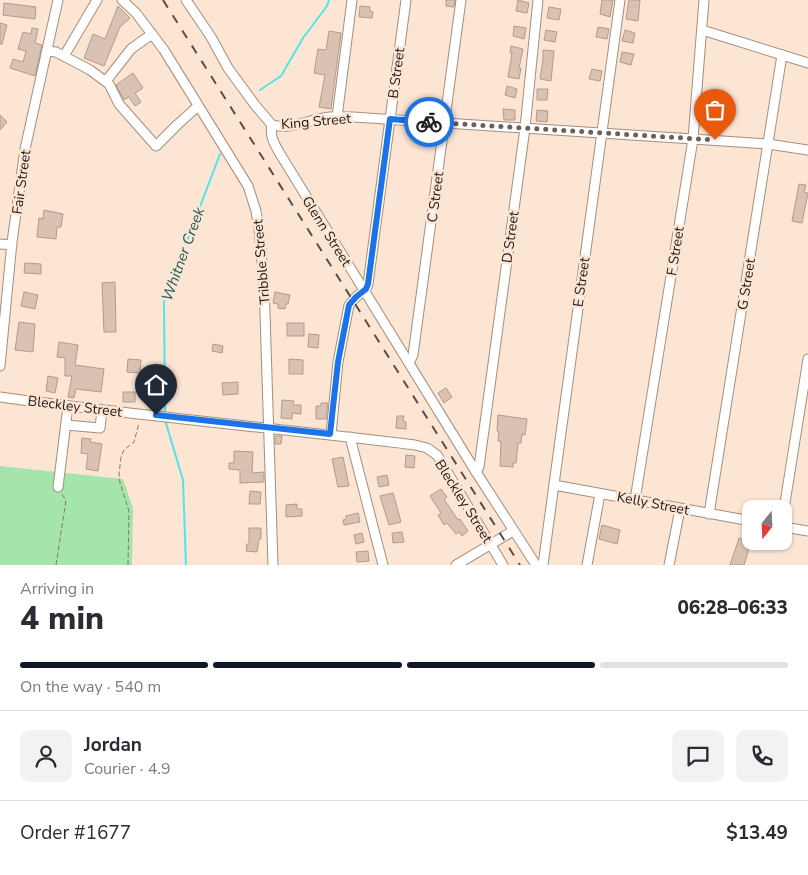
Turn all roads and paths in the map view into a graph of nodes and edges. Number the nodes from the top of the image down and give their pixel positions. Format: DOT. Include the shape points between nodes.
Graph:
graph roads {
  1 [pos="58,0"];
  2 [pos="97,0"];
  3 [pos="122,0"];
  4 [pos="186,0"];
  5 [pos="352,0"];
  6 [pos="406,0"];
  7 [pos="461,0"];
  8 [pos="538,0"];
  9 [pos="620,0"];
  10 [pos="704,0"];
  11 [pos="702,30"];
  12 [pos="152,34"];
  13 [pos="47,51"];
  14 [pos="782,55"];
  15 [pos="64,56"];
  16 [pos="808,63"];
  17 [pos="106,81"];
  18 [pos="198,106"];
  19 [pos="337,117"];
  20 [pos="390,119"];
  21 [pos="445,123"];
  22 [pos="272,125"];
  23 [pos="525,128"];
  24 [pos="602,133"];
  25 [pos="693,139"];
  26 [pos="768,144"];
  27 [pos="808,150"];
  28 [pos="0,244"];
  29 [pos="12,245"];
  30 [pos="364,291"];
  31 [pos="808,359"];
  32 [pos="409,364"];
  33 [pos="0,366"];
  34 [pos="0,397"];
  35 [pos="68,406"];
  36 [pos="102,410"];
  37 [pos="140,414"];
  38 [pos="66,425"];
  39 [pos="270,428"];
  40 [pos="330,434"];
  41 [pos="350,437"];
  42 [pos="476,472"];
  43 [pos="554,484"];
  44 [pos="58,487"];
  45 [pos="600,494"];
  46 [pos="635,500"];
  47 [pos="785,500"];
  48 [pos="680,509"];
  49 [pos="709,514"];
  50 [pos="742,520"];
  51 [pos="792,528"];
  52 [pos="513,531"];
  53 [pos="808,531"];
  54 [pos="491,545"];
  55 [pos="56,565"];
  56 [pos="128,565"];
  57 [pos="273,565"];
  58 [pos="383,565"];
  59 [pos="456,565"];
  60 [pos="503,565"];
  61 [pos="536,565"];
  62 [pos="543,565"];
  63 [pos="587,565"];
  64 [pos="669,565"];
  1 -- 13 [label="street, Fair Street"];
  2 -- 15 [label="street"];
  3 -- 12 [label="street, Tribble Street"];
  4 -- 22 [label="street, Glenn Street" via="228,68"];
  5 -- 19 [label="street"];
  6 -- 20 [label="street, B Street"];
  7 -- 21 [label="street, C Street"];
  8 -- 23 [label="street, D Street"];
  9 -- 24 [label="street, E Street"];
  10 -- 11 [label="street, F Street"];
  11 -- 14 [label="street"];
  11 -- 25 [label="street, F Street"];
  12 -- 17 [label="street" via="131,49"];
  12 -- 18 [label="street, Tribble Street"];
  13 -- 15 [label="street"];
  13 -- 29 [label="street, Fair Street" via="25,149"];
  14 -- 16 [label="street"];
  14 -- 26 [label="street, G Street"];
  15 -- 17 [label="street"];
  17 -- 18 [label="street" via="119,104 156,146"];
  18 -- 39 [label="street, Tribble Street" via="248,186 256,210 264,282"];
  19 -- 20 [label="street, King Street"];
  19 -- 22 [label="street, King Street" via="282,127"];
  20 -- 21 [label="street, King Street"];
  20 -- 30 [label="street, B Street" via="368,284"];
  21 -- 23 [label="street, King Street"];
  21 -- 32 [label="street, C Street" via="413,355"];
  22 -- 30 [label="street, Glenn Street" via="270,132 282,157"];
  23 -- 24 [label="street, King Street"];
  23 -- 42 [label="street, D Street" via="480,467"];
  24 -- 25 [label="street, King Street"];
  24 -- 43 [label="street, E Street"];
  25 -- 26 [label="street, King Street"];
  25 -- 46 [label="street, F Street"];
  26 -- 27 [label="street, King Street"];
  26 -- 49 [label="street, G Street"];
  28 -- 29 [label="street"];
  29 -- 33 [label="street, Fair Street"];
  30 -- 32 [label="street, Glenn Street"];
  30 -- 40 [label="street, B Street" via="349,305 338,362"];
  31 -- 47 [label="street"];
  32 -- 42 [label="street, Glenn Street"];
  34 -- 35 [label="street, Bleckley Street"];
  35 -- 36 [label="street, Bleckley Street"];
  35 -- 38 [label="street"];
  36 -- 37 [label="street, Bleckley Street"];
  36 -- 38 [label="street" via="100,428"];
  37 -- 39 [label="street, Bleckley Street"];
  37 -- 56 [label="path" via="138,432 134,442 124,450 119,474 129,511"];
  38 -- 44 [label="street"];
  39 -- 40 [label="street, Bleckley Street"];
  39 -- 57 [label="street, Tribble Street"];
  40 -- 41 [label="street, Bleckley Street"];
  41 -- 54 [label="street, Bleckley Street" via="415,444 437,455"];
  41 -- 58 [label="street"];
  42 -- 52 [label="street, Glenn Street"];
  43 -- 45 [label="street, Kelly Street"];
  43 -- 62 [label="street, E Street"];
  44 -- 55 [label="path" via="66,500"];
  45 -- 46 [label="street, Kelly Street"];
  45 -- 63 [label="street"];
  46 -- 48 [label="street, Kelly Street"];
  48 -- 49 [label="street, Kelly Street"];
  48 -- 64 [label="street"];
  49 -- 50 [label="street, Kelly Street"];
  51 -- 53 [label="street"];
  52 -- 54 [label="street"];
  52 -- 61 [label="street, Glenn Street"];
  54 -- 59 [label="street"];
  54 -- 60 [label="street, Bleckley Street"];
}
